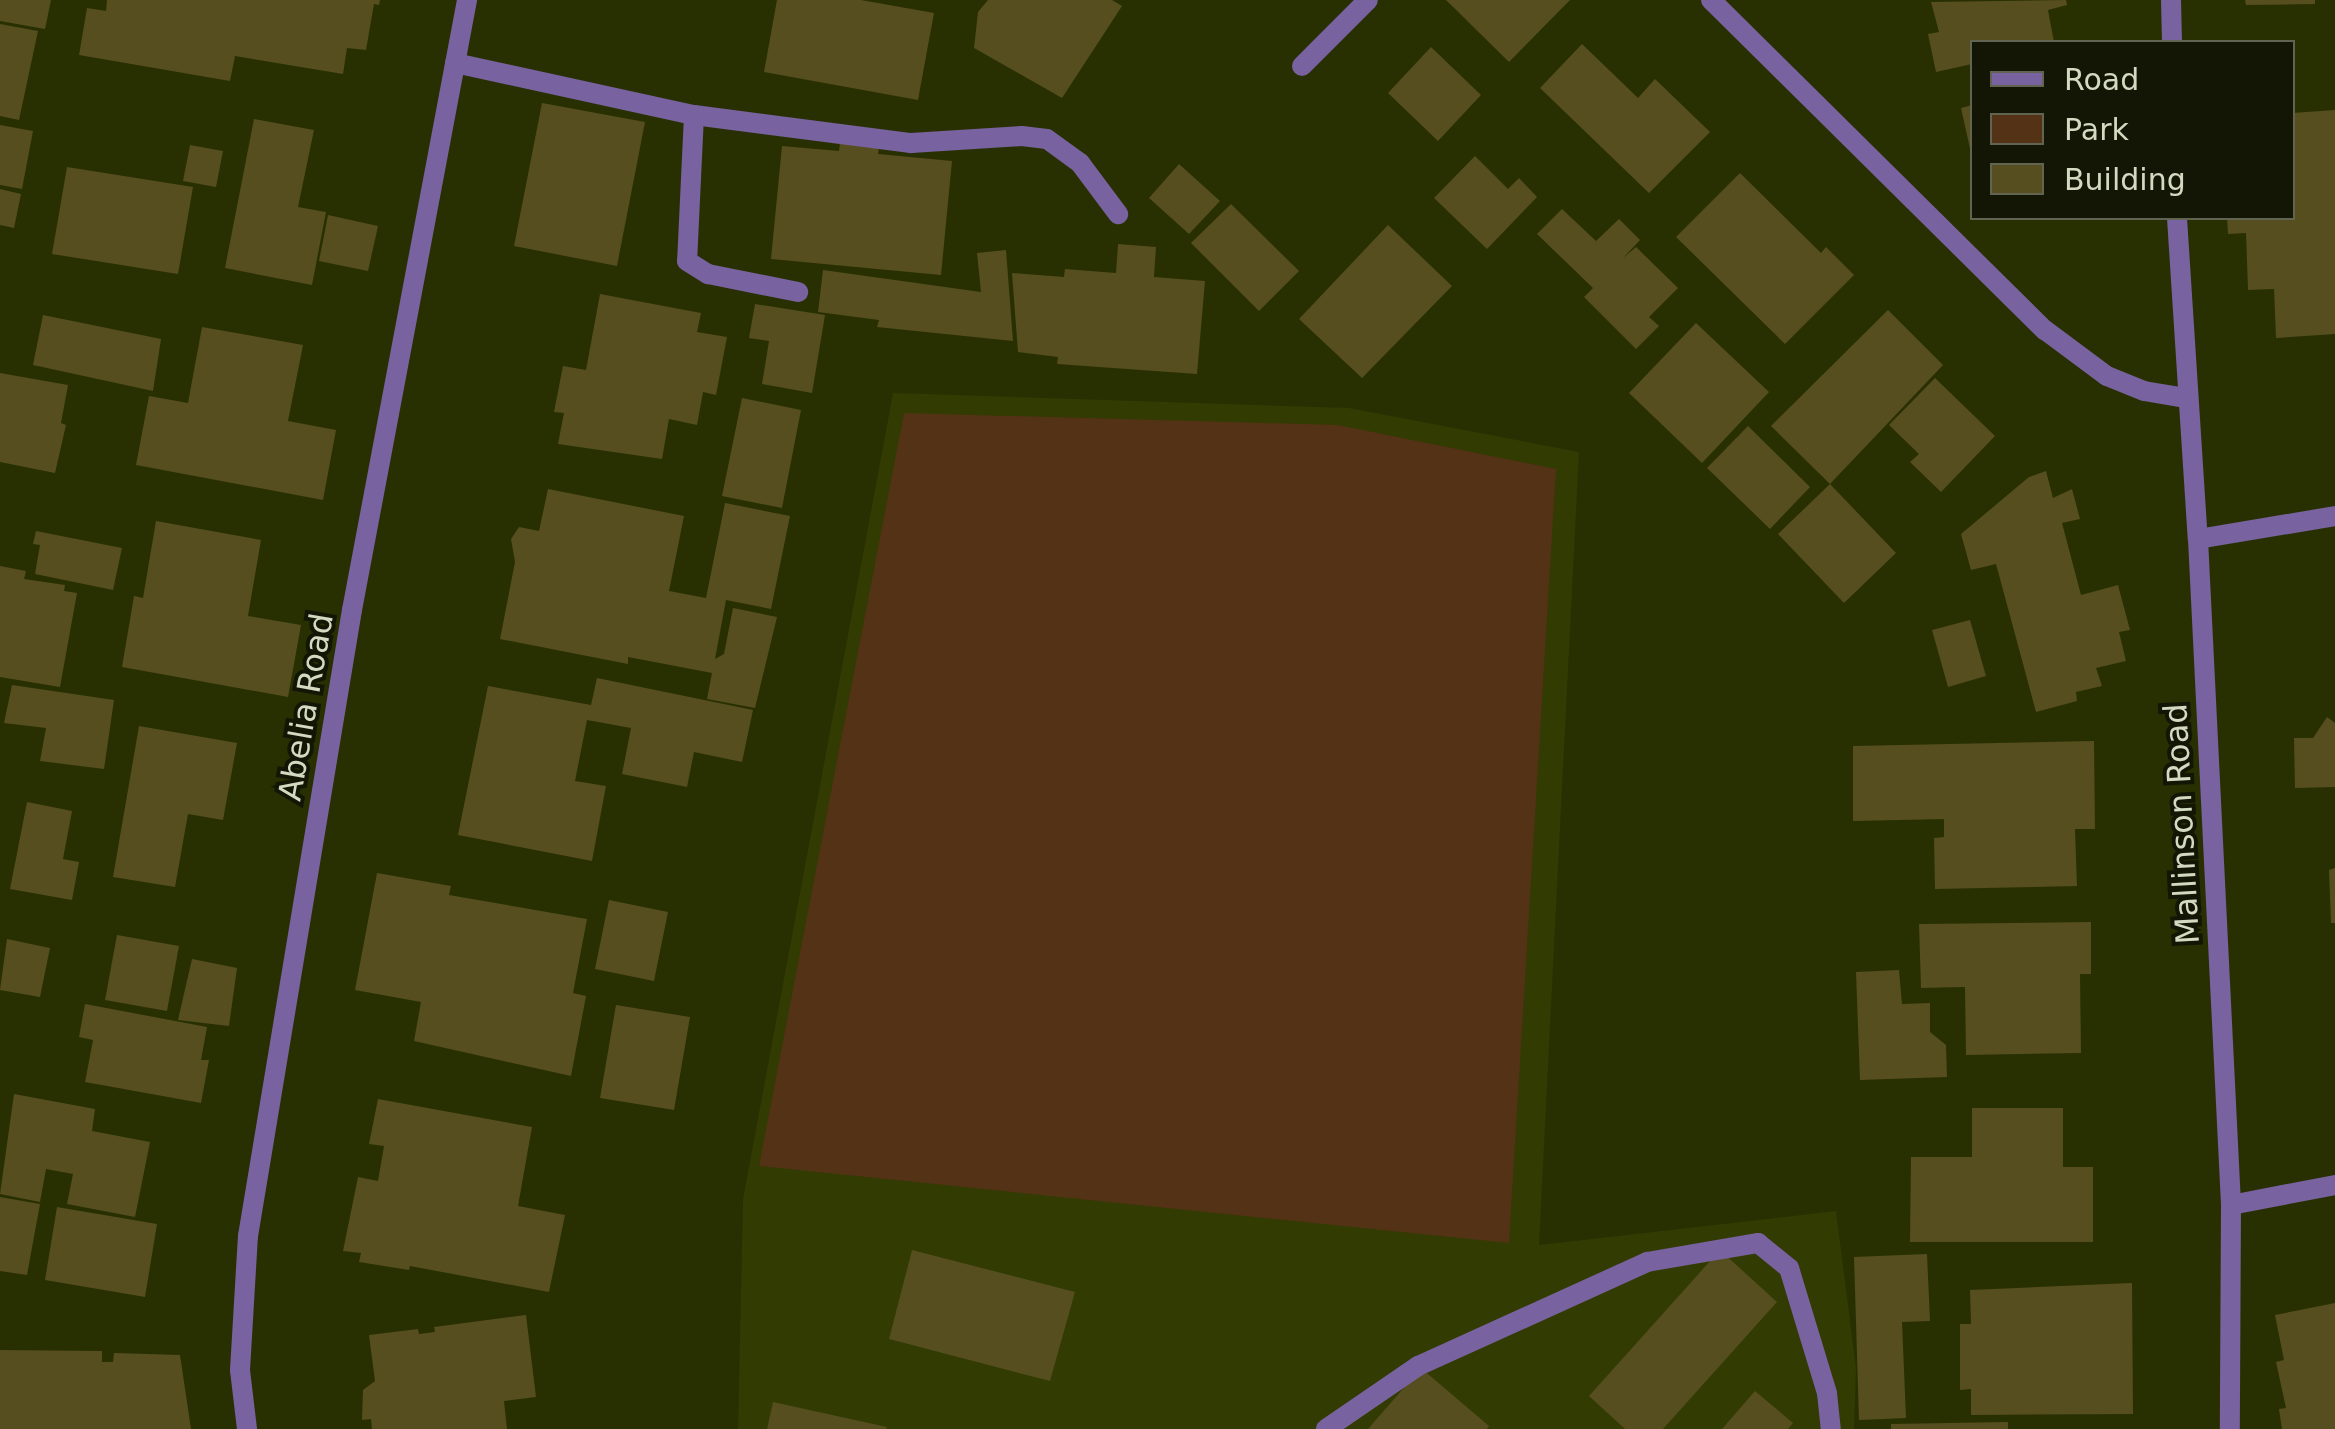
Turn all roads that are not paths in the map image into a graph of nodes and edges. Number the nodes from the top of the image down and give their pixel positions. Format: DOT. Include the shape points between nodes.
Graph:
graph roads {
  1 [pos="467,0"];
  2 [pos="1368,0"];
  3 [pos="1711,0"];
  4 [pos="2171,0"];
  5 [pos="2172,40"];
  6 [pos="455,62"];
  7 [pos="1302,66"];
  8 [pos="694,115"];
  9 [pos="1118,214"];
  10 [pos="2177,220"];
  11 [pos="798,292"];
  12 [pos="2186,398"];
  13 [pos="2335,516"];
  14 [pos="2198,539"];
  15 [pos="2335,1185"];
  16 [pos="2231,1204"];
  17 [pos="247,1429"];
  18 [pos="1326,1429"];
  19 [pos="1831,1429"];
  20 [pos="2230,1429"];
  1 -- 6 [label="street, Abelia Road"];
  2 -- 7 [label="street"];
  3 -- 12 [label="street" via="2045,330 2107,376"];
  4 -- 5 [label="street"];
  6 -- 8 [label="street"];
  6 -- 17 [label="street, Abelia Road" via="352,610 248,1236 240,1370"];
  8 -- 9 [label="street" via="911,144 1047,139 1080,163"];
  8 -- 11 [label="street" via="687,261 708,274"];
  10 -- 12 [label="street, Mallinson Road"];
  12 -- 14 [label="street, Mallinson Road"];
  13 -- 14 [label="street"];
  14 -- 16 [label="street, Mallinson Road"];
  15 -- 16 [label="street"];
  16 -- 20 [label="street, Mallinson Road"];
  18 -- 19 [label="street" via="1418,1366 1646,1262 1758,1242 1789,1268 1827,1393"];
}
